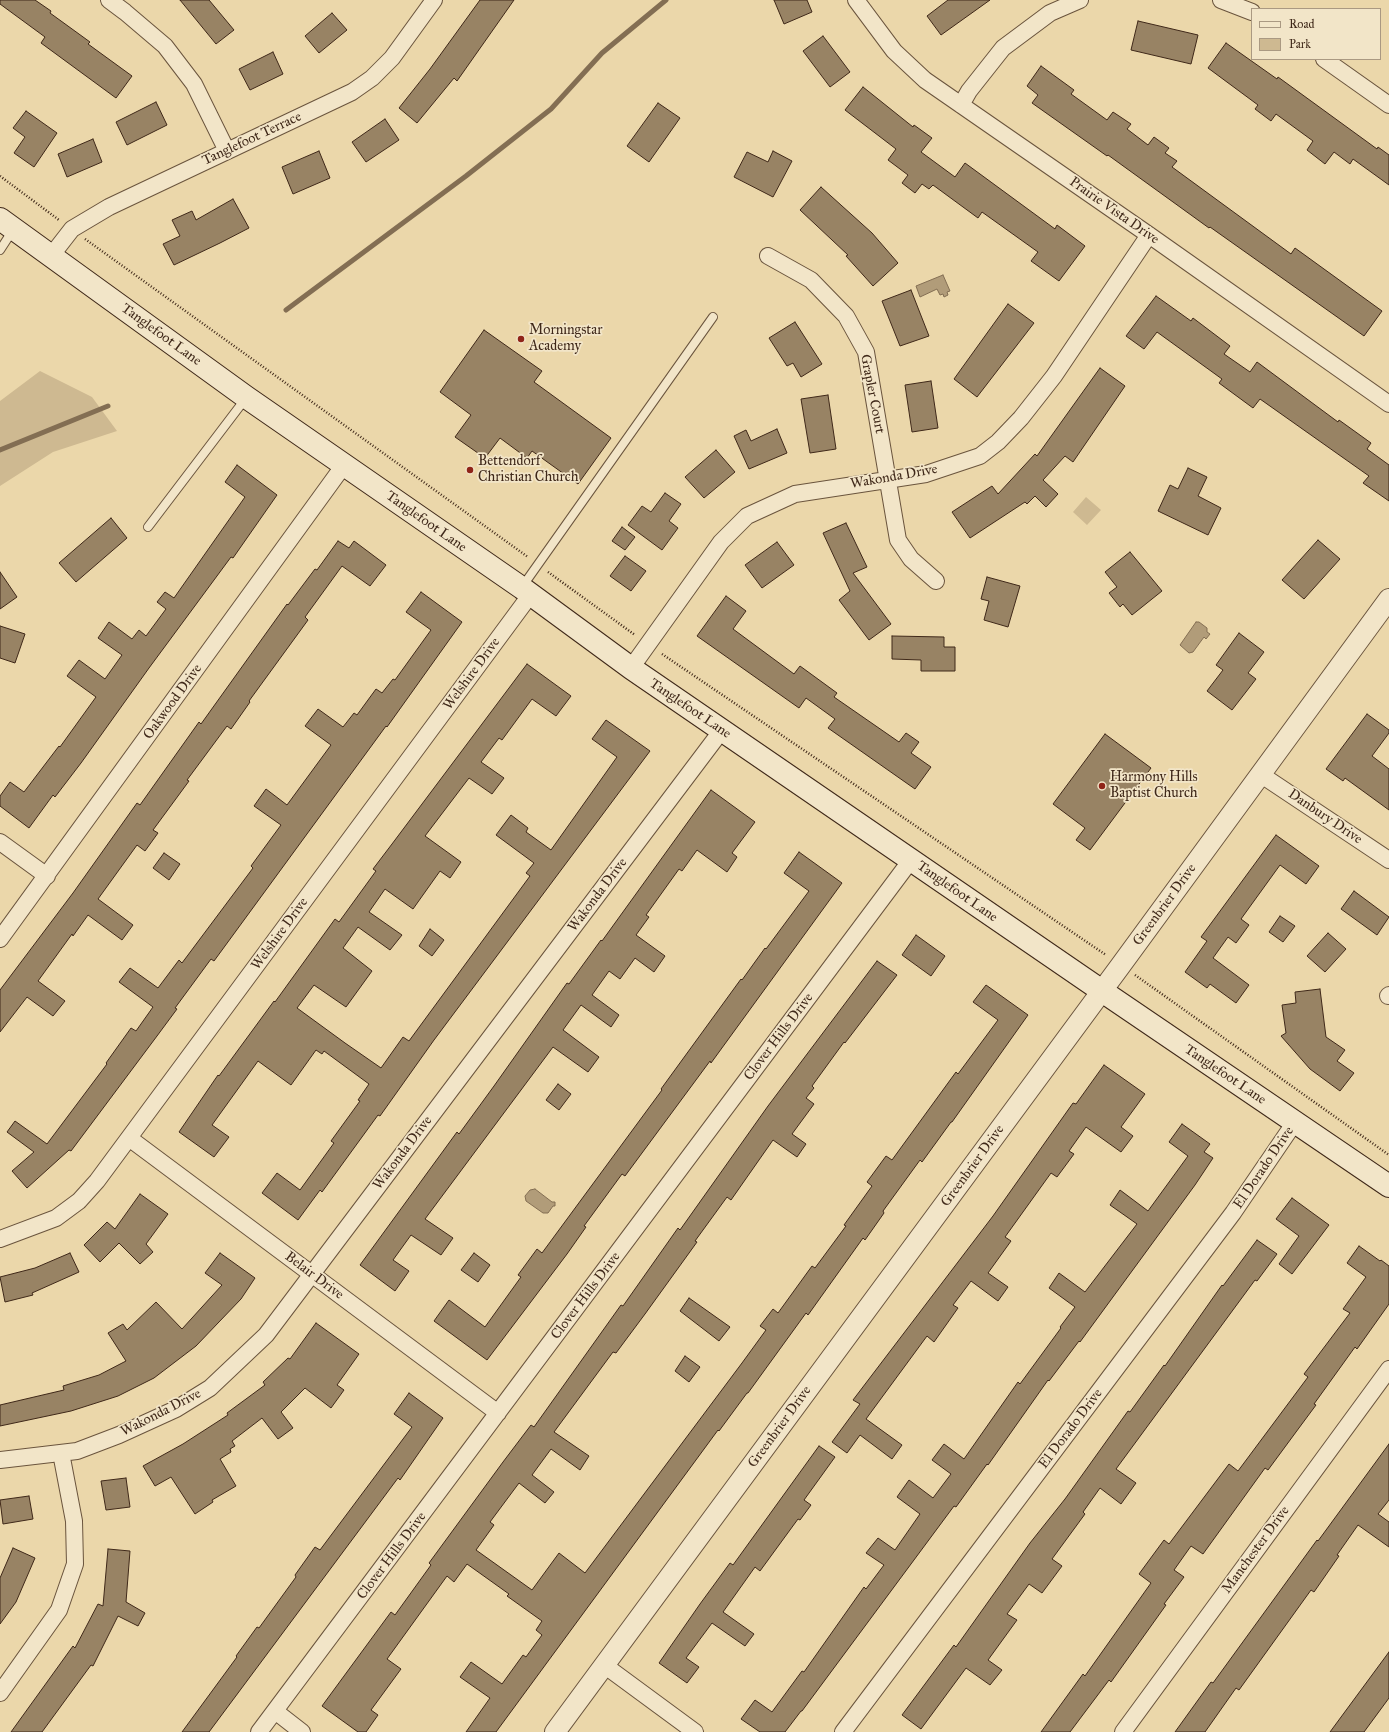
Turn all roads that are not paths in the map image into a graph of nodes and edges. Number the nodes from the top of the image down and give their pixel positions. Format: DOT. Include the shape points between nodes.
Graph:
graph roads {
  1 [pos="109,0"];
  2 [pos="434,0"];
  3 [pos="856,0"];
  4 [pos="1080,0"];
  5 [pos="1221,0"];
  6 [pos="1251,12"];
  7 [pos="1325,60"];
  8 [pos="961,105"];
  9 [pos="1389,105"];
  10 [pos="227,151"];
  11 [pos="7,225"];
  12 [pos="1149,235"];
  13 [pos="0,250"];
  14 [pos="51,256"];
  15 [pos="768,256"];
  16 [pos="713,317"];
  17 [pos="246,397"];
  18 [pos="1389,404"];
  19 [pos="344,465"];
  20 [pos="888,480"];
  21 [pos="148,527"];
  22 [pos="936,580"];
  23 [pos="526,591"];
  24 [pos="1389,599"];
  25 [pos="631,668"];
  26 [pos="722,730"];
  27 [pos="1260,774"];
  28 [pos="0,842"];
  29 [pos="911,860"];
  30 [pos="1389,860"];
  31 [pos="47,876"];
  32 [pos="0,939"];
  33 [pos="1102,991"];
  34 [pos="1295,1122"];
  35 [pos="129,1138"];
  36 [pos="1389,1186"];
  37 [pos="0,1239"];
  38 [pos="312,1274"];
  39 [pos="1389,1368"];
  40 [pos="498,1413"];
  41 [pos="61,1453"];
  42 [pos="0,1460"];
  43 [pos="604,1665"];
  44 [pos="0,1693"];
  45 [pos="275,1711"];
  46 [pos="259,1732"];
  47 [pos="302,1732"];
  48 [pos="555,1732"];
  49 [pos="695,1732"];
  50 [pos="843,1732"];
  51 [pos="1123,1732"];
  1 -- 10 [label="street" via="166,46 194,84"];
  2 -- 10 [label="street, Tanglefoot Terrace" via="392,58 372,78 352,92"];
  3 -- 8 [label="street, Prairie Vista Drive" via="894,51 925,80"];
  4 -- 8 [label="street" via="1050,13 1003,48 969,90"];
  5 -- 6 [label="street"];
  7 -- 9 [label="street"];
  8 -- 12 [label="street, Prairie Vista Drive"];
  10 -- 14 [label="street, Tanglefoot Terrace" via="109,207 72,229"];
  11 -- 13 [label="lane"];
  11 -- 14 [label="main road, Tanglefoot Lane"];
  12 -- 18 [label="street, Prairie Vista Drive"];
  12 -- 20 [label="street, Wakonda Drive" via="1054,376 1022,418 998,442 980,456 926,474"];
  14 -- 17 [label="main road, Tanglefoot Lane"];
  15 -- 20 [label="street, Grapler Court" via="811,280 846,316 866,352"];
  16 -- 23 [label="lane" via="539,565"];
  17 -- 19 [label="main road, Tanglefoot Lane"];
  17 -- 21 [label="lane"];
  19 -- 23 [label="main road, Tanglefoot Lane"];
  19 -- 31 [label="street, Oakwood Drive"];
  20 -- 22 [label="street, Grapler Court" via="898,540 911,559"];
  20 -- 25 [label="street, Wakonda Drive" via="795,494 748,516 721,542"];
  23 -- 25 [label="main road, Tanglefoot Lane"];
  23 -- 35 [label="street, Welshire Drive"];
  24 -- 27 [label="street, Greenbrier Drive"];
  25 -- 26 [label="main road, Tanglefoot Lane"];
  26 -- 29 [label="main road, Tanglefoot Lane"];
  26 -- 38 [label="street, Wakonda Drive"];
  27 -- 30 [label="street, Danbury Drive"];
  27 -- 33 [label="street, Greenbrier Drive"];
  28 -- 31 [label="street"];
  29 -- 33 [label="main road, Tanglefoot Lane"];
  29 -- 40 [label="street, Clover Hills Drive"];
  31 -- 32 [label="street, Oakwood Drive"];
  33 -- 34 [label="main road, Tanglefoot Lane"];
  33 -- 43 [label="street, Greenbrier Drive"];
  34 -- 36 [label="main road, Tanglefoot Lane"];
  34 -- 50 [label="street, El Dorado Drive" via="1233,1213"];
  35 -- 37 [label="street, Welshire Drive" via="79,1201 56,1218"];
  35 -- 38 [label="street, Belair Drive"];
  38 -- 40 [label="street, Belair Drive"];
  38 -- 41 [label="street, Wakonda Drive" via="266,1335 210,1388 176,1409 119,1436 76,1452"];
  39 -- 51 [label="street, Manchester Drive"];
  40 -- 45 [label="street, Clover Hills Drive"];
  41 -- 42 [label="street, Wakonda Drive"];
  41 -- 44 [label="street" via="74,1522 75,1564 59,1610"];
  43 -- 48 [label="street, Greenbrier Drive"];
  43 -- 49 [label="street"];
  45 -- 46 [label="street, Clover Hills Drive"];
  45 -- 47 [label="street"];
}
